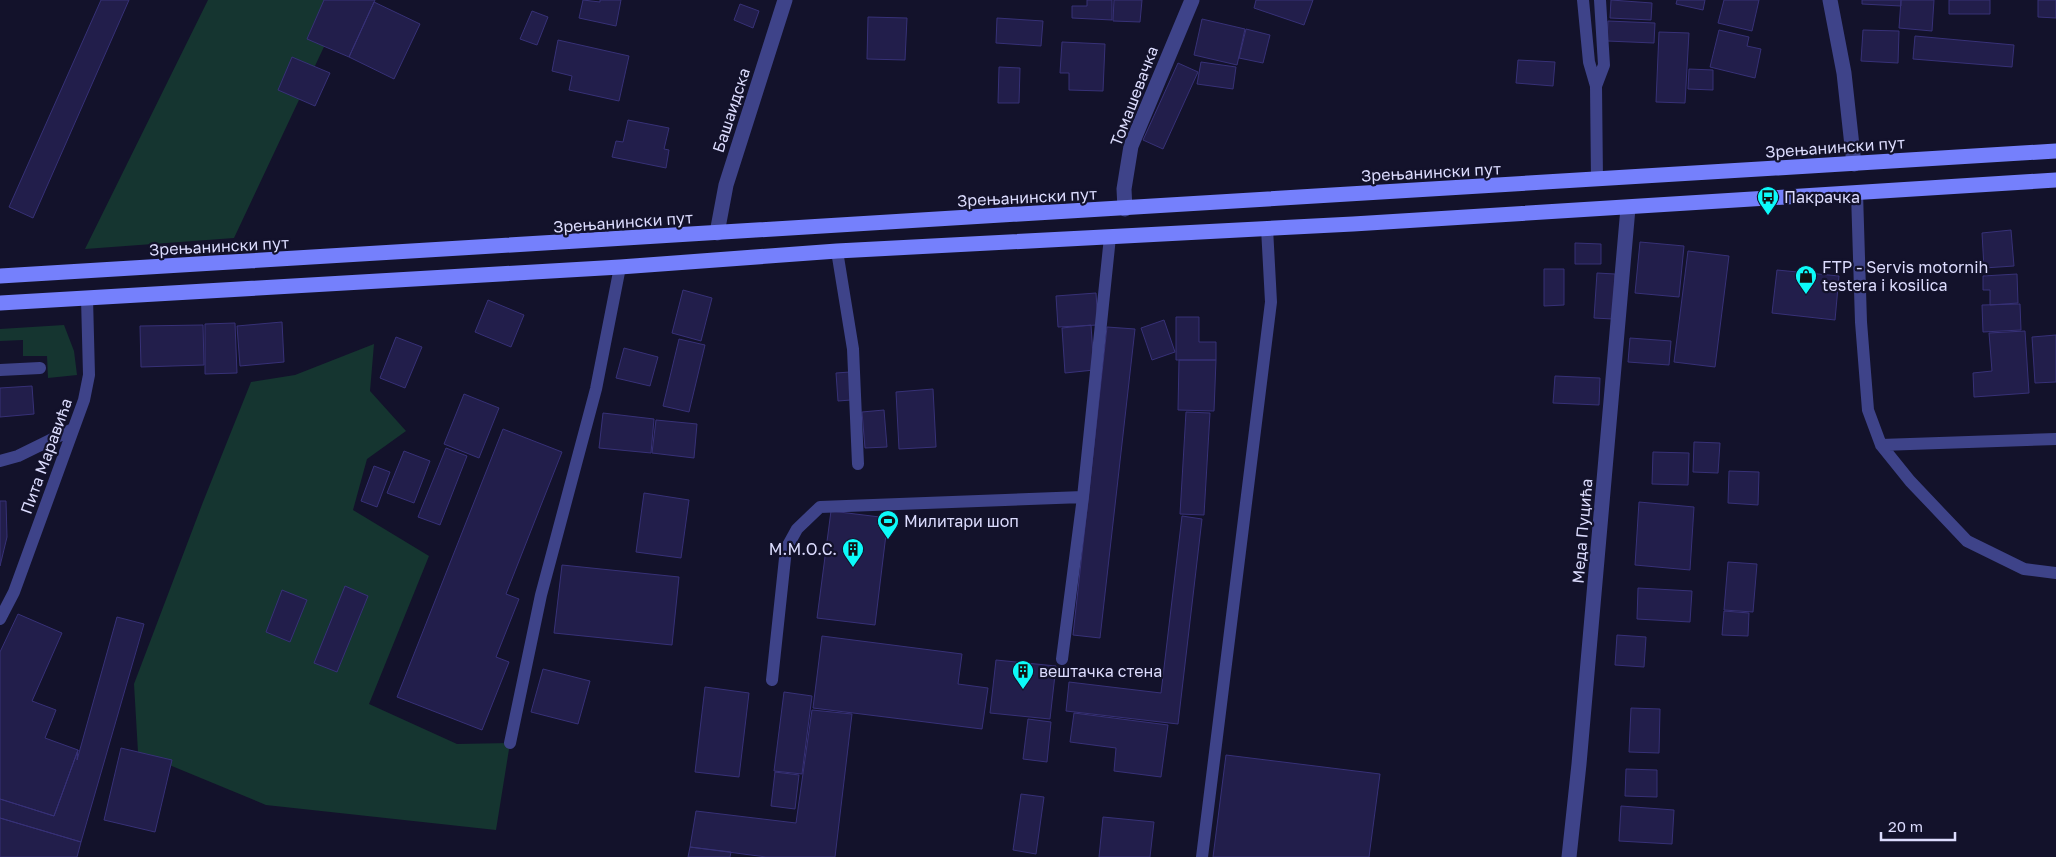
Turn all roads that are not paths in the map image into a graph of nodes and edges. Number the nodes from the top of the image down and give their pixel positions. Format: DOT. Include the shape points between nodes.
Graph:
graph roads {
  1 [pos="785,0"];
  2 [pos="1192,0"];
  3 [pos="1583,0"];
  4 [pos="1600,0"];
  5 [pos="1830,0"];
  6 [pos="1596,86"];
  7 [pos="2056,151"];
  8 [pos="1854,164"];
  9 [pos="1597,180"];
  10 [pos="2056,180"];
  11 [pos="1857,193"];
  12 [pos="1628,208"];
  13 [pos="1125,209"];
  14 [pos="1267,228"];
  15 [pos="717,233"];
  16 [pos="1110,237"];
  17 [pos="837,251"];
  18 [pos="620,268"];
  19 [pos="0,276"];
  20 [pos="87,298"];
  21 [pos="0,303"];
  22 [pos="40,368"];
  23 [pos="0,370"];
  24 [pos="73,429"];
  25 [pos="2056,439"];
  26 [pos="1881,445"];
  27 [pos="0,461"];
  28 [pos="858,464"];
  29 [pos="1083,497"];
  30 [pos="2056,573"];
  31 [pos="0,619"];
  32 [pos="1062,659"];
  33 [pos="772,680"];
  34 [pos="510,743"];
  35 [pos="1202,857"];
  36 [pos="1569,857"];
  1 -- 15 [label="street, Башаидска" via="726,185"];
  2 -- 13 [label="street, Томашевачка" via="1131,146 1125,182"];
  3 -- 6 [label="lane" via="1589,62"];
  4 -- 6 [label="lane" via="1604,64"];
  5 -- 8 [label="street" via="1844,73"];
  6 -- 9 [label="lane"];
  7 -- 8 [label="main road, Зрењанински пут"];
  8 -- 9 [label="main road, Зрењанински пут"];
  9 -- 13 [label="main road, Зрењанински пут"];
  10 -- 11 [label="main road"];
  11 -- 12 [label="main road"];
  11 -- 26 [label="lane" via="1861,322 1868,410"];
  12 -- 14 [label="main road"];
  12 -- 36 [label="street, Меда Пуцића"];
  13 -- 15 [label="main road, Зрењанински пут"];
  14 -- 16 [label="main road"];
  14 -- 35 [label="lane" via="1271,302"];
  15 -- 19 [label="main road, Зрењанински пут"];
  16 -- 17 [label="main road"];
  16 -- 29 [label="lane"];
  17 -- 18 [label="main road"];
  17 -- 28 [label="lane" via="853,349"];
  18 -- 20 [label="main road"];
  18 -- 34 [label="lane" via="596,389 542,595"];
  20 -- 21 [label="main road"];
  20 -- 24 [label="lane, Пита Маравића" via="89,375"];
  22 -- 23 [label="lane"];
  24 -- 27 [label="lane" via="18,456"];
  24 -- 31 [label="lane, Пита Маравића" via="16,585"];
  25 -- 26 [label="lane"];
  26 -- 30 [label="lane" via="1967,541 2024,569"];
  29 -- 32 [label="lane"];
  29 -- 33 [label="lane" via="820,508 797,529 786,550"];
}
